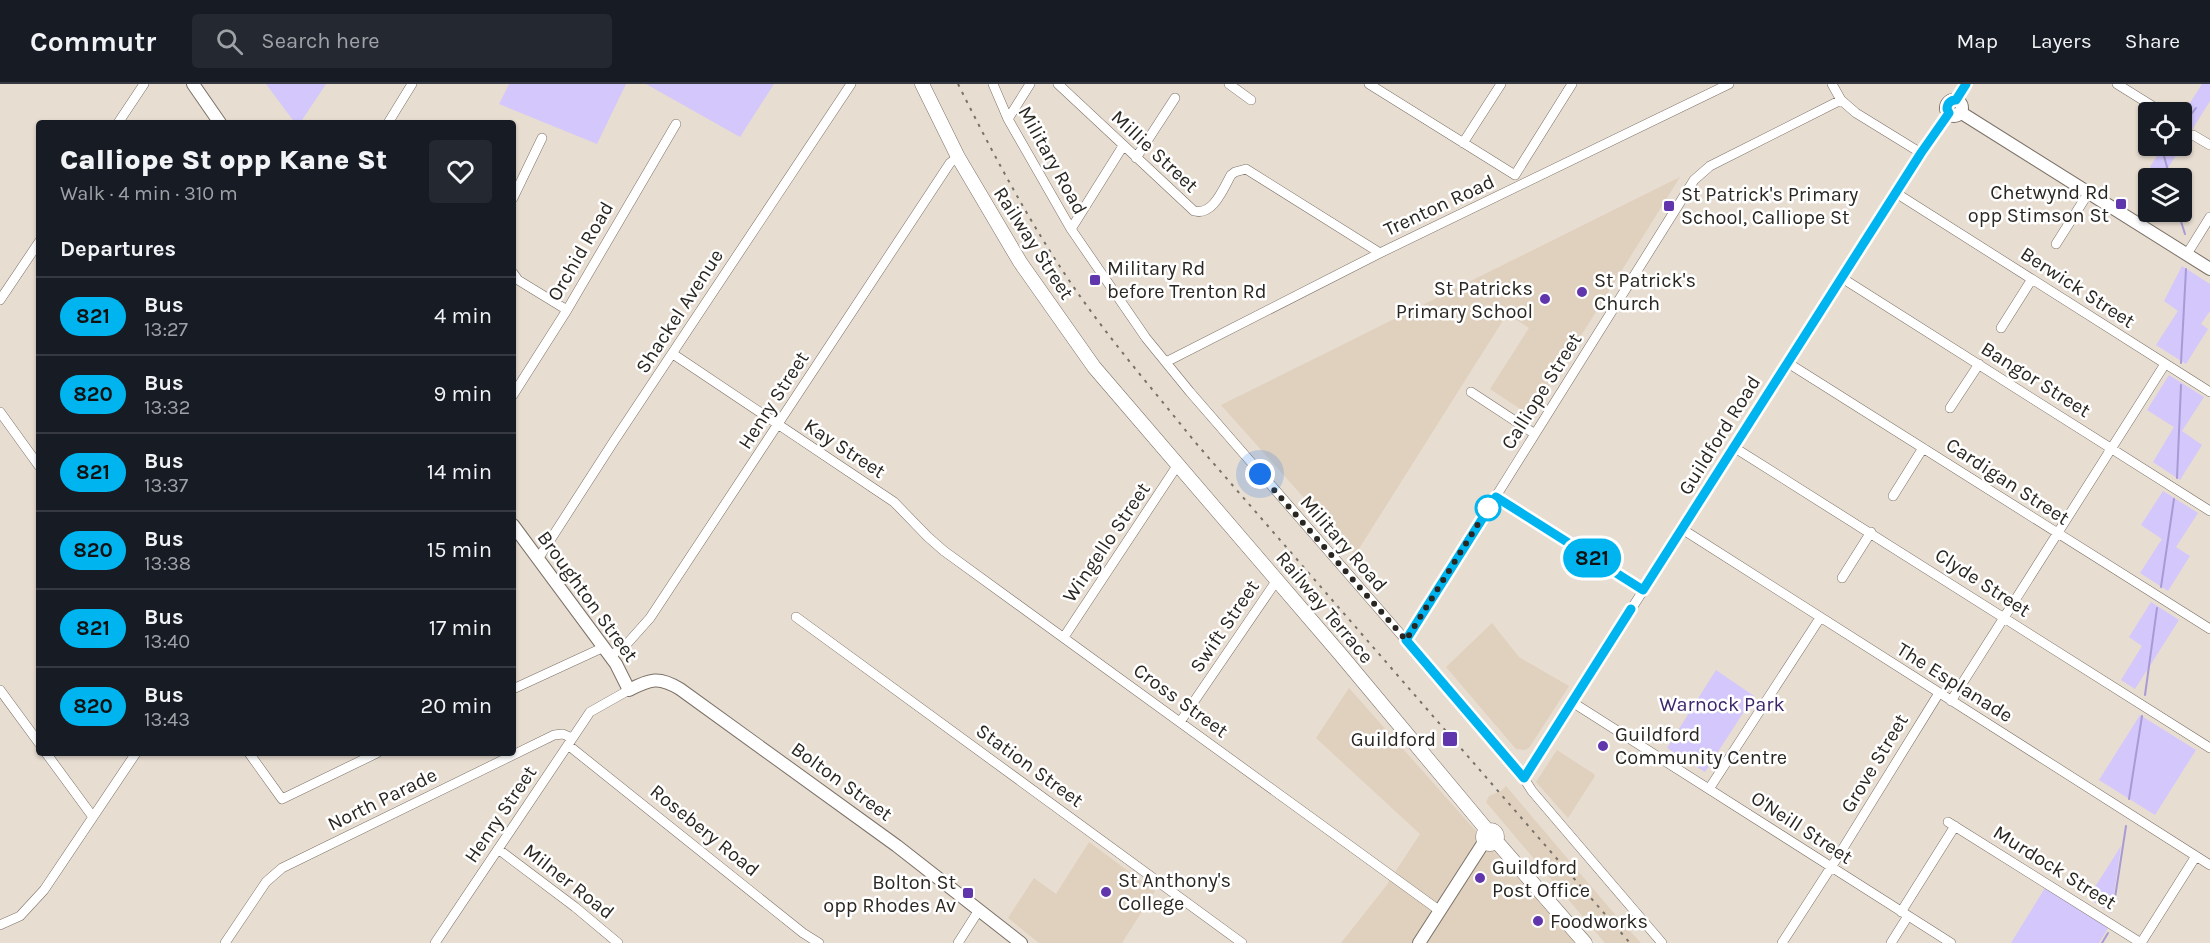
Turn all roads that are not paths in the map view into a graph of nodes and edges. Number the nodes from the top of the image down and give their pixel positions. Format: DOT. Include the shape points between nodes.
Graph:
graph roads {
  1 [pos="144,84"];
  2 [pos="412,84"];
  3 [pos="851,84"];
  4 [pos="922,84"];
  5 [pos="993,84"];
  6 [pos="1030,84"];
  7 [pos="1058,84"];
  8 [pos="1229,84"];
  9 [pos="1369,84"];
  10 [pos="1501,84"];
  11 [pos="1572,84"];
  12 [pos="1729,84"];
  13 [pos="1832,84"];
  14 [pos="1965,84"];
  15 [pos="2117,84"];
  16 [pos="192,86"];
  17 [pos="1175,98"];
  18 [pos="1251,100"];
  19 [pos="1841,100"];
  20 [pos="2146,102"];
  21 [pos="1955,108"];
  22 [pos="1008,119"];
  23 [pos="120,120"];
  24 [pos="218,120"];
  25 [pos="390,120"];
  26 [pos="676,124"];
  27 [pos="2193,135"];
  28 [pos="542,138"];
  29 [pos="1463,143"];
  30 [pos="2210,145"];
  31 [pos="1124,146"];
  32 [pos="1921,153"];
  33 [pos="958,157"];
  34 [pos="1136,158"];
  35 [pos="1515,175"];
  36 [pos="1519,186"];
  37 [pos="516,192"];
  38 [pos="2089,192"];
  39 [pos="1896,193"];
  40 [pos="2210,217"];
  41 [pos="1071,229"];
  42 [pos="2056,244"];
  43 [pos="36,246"];
  44 [pos="1380,253"];
  45 [pos="2187,254"];
  46 [pos="2210,269"];
  47 [pos="516,277"];
  48 [pos="1842,278"];
  49 [pos="2032,279"];
  50 [pos="0,300"];
  51 [pos="567,310"];
  52 [pos="2001,328"];
  53 [pos="673,354"];
  54 [pos="1166,362"];
  55 [pos="1788,363"];
  56 [pos="1978,364"];
  57 [pos="2165,364"];
  58 [pos="516,390"];
  59 [pos="1472,392"];
  60 [pos="2210,392"];
  61 [pos="1950,408"];
  62 [pos="1131,411"];
  63 [pos="0,412"];
  64 [pos="778,425"];
  65 [pos="1535,434"];
  66 [pos="1735,448"];
  67 [pos="1923,448"];
  68 [pos="2112,448"];
  69 [pos="36,462"];
  70 [pos="1177,466"];
  71 [pos="1893,496"];
  72 [pos="1496,497"];
  73 [pos="2210,511"];
  74 [pos="905,513"];
  75 [pos="516,529"];
  76 [pos="1682,530"];
  77 [pos="1871,532"];
  78 [pos="2058,535"];
  79 [pos="538,559"];
  80 [pos="1842,578"];
  81 [pos="1277,580"];
  82 [pos="1643,590"];
  83 [pos="796,617"];
  84 [pos="1820,618"];
  85 [pos="2005,618"];
  86 [pos="2210,630"];
  87 [pos="1064,637"];
  88 [pos="1406,640"];
  89 [pos="613,661"];
  90 [pos="516,688"];
  91 [pos="0,690"];
  92 [pos="629,690"];
  93 [pos="1938,693"];
  94 [pos="1951,701"];
  95 [pos="1572,702"];
  96 [pos="1180,722"];
  97 [pos="36,739"];
  98 [pos="570,742"];
  99 [pos="2210,748"];
  100 [pos="516,754"];
  101 [pos="48,756"];
  102 [pos="134,756"];
  103 [pos="251,756"];
  104 [pos="371,756"];
  105 [pos="511,756"];
  106 [pos="1524,778"];
  107 [pos="1709,789"];
  108 [pos="93,817"];
  109 [pos="1489,838"];
  110 [pos="498,849"];
  111 [pos="2196,856"];
  112 [pos="2210,865"];
  113 [pos="1831,868"];
  114 [pos="979,910"];
  115 [pos="1440,911"];
  116 [pos="1904,914"];
  117 [pos="0,925"];
  118 [pos="225,943"];
  119 [pos="435,943"];
  120 [pos="618,943"];
  121 [pos="819,943"];
  122 [pos="958,943"];
  123 [pos="1021,943"];
  124 [pos="1242,943"];
  125 [pos="1419,943"];
  126 [pos="1585,943"];
  127 [pos="1662,943"];
  128 [pos="1782,943"];
  129 [pos="1891,943"];
  130 [pos="1951,943"];
  131 [pos="2141,943"];
  1 -- 23 [label="street"];
  2 -- 25 [label="street"];
  3 -- 53 [label="street, Shackel Avenue"];
  4 -- 33 [label="main road, Railway Street"];
  5 -- 22 [label="street, Military Road"];
  6 -- 22 [label="street"];
  7 -- 31 [label="street, Millie Street"];
  8 -- 18 [label="street"];
  9 -- 29 [label="street"];
  10 -- 29 [label="street"];
  11 -- 35 [label="street"];
  12 -- 36 [label="street, Trenton Road"];
  13 -- 19 [label="street"];
  14 -- 21 [label="street, Guildford Road"];
  15 -- 20 [label="street"];
  16 -- 24 [label="street"];
  17 -- 34 [label="street"];
  19 -- 32 [label="street"];
  19 -- 65 [label="street, Calliope Street" via="1701,172"];
  21 -- 32 [label="street, Guildford Road"];
  21 -- 38 [label="street"];
  22 -- 41 [label="street, Military Road"];
  26 -- 51 [label="street, Orchid Road"];
  27 -- 30 [label="street"];
  28 -- 37 [label="street"];
  29 -- 35 [label="street"];
  31 -- 34 [label="street, Millie Street"];
  31 -- 41 [label="street"];
  32 -- 39 [label="street, Guildford Road"];
  33 -- 62 [label="main road, Railway Street" via="1020,262 1094,367"];
  33 -- 64 [label="street, Henry Street" via="950,163"];
  34 -- 44 [label="street, Millie Street" via="1197,213 1205,212 1213,204 1231,175 1246,169"];
  35 -- 36 [label="street"];
  36 -- 44 [label="street, Trenton Road"];
  38 -- 42 [label="street"];
  38 -- 45 [label="street"];
  39 -- 48 [label="street, Guildford Road"];
  39 -- 49 [label="street, Berwick Street"];
  40 -- 45 [label="street"];
  41 -- 54 [label="street, Military Road"];
  43 -- 50 [label="street"];
  44 -- 54 [label="street, Trenton Road"];
  45 -- 46 [label="street"];
  47 -- 51 [label="street"];
  48 -- 55 [label="street, Guildford Road"];
  48 -- 56 [label="street, Bangor Street"];
  49 -- 52 [label="street"];
  49 -- 57 [label="street, Berwick Street"];
  51 -- 58 [label="street, Orchid Road"];
  53 -- 64 [label="street, Kay Street"];
  53 -- 79 [label="street, Shackel Avenue"];
  54 -- 88 [label="street, Military Road"];
  55 -- 66 [label="street, Guildford Road"];
  55 -- 67 [label="street, Cardigan Street"];
  56 -- 61 [label="street"];
  56 -- 68 [label="street, Bangor Street"];
  57 -- 60 [label="street, Berwick Street"];
  57 -- 68 [label="street"];
  59 -- 65 [label="street"];
  62 -- 70 [label="main road, Railway Terrace"];
  63 -- 69 [label="street"];
  64 -- 74 [label="street, Kay Street" via="894,501"];
  64 -- 89 [label="street, Henry Street" via="650,618"];
  65 -- 72 [label="street, Calliope Street"];
  66 -- 76 [label="street, Guildford Road"];
  66 -- 77 [label="street, Clyde Street"];
  67 -- 71 [label="street"];
  67 -- 78 [label="street, Cardigan Street"];
  68 -- 73 [label="street, Bangor Street"];
  68 -- 78 [label="street"];
  70 -- 81 [label="main road, Railway Terrace"];
  70 -- 87 [label="street, Wingello Street"];
  72 -- 82 [label="street"];
  72 -- 88 [label="street, Calliope Street"];
  74 -- 87 [label="street, Cross Street" via="927,537"];
  75 -- 79 [label="street, Broughton Street"];
  76 -- 82 [label="street, Guildford Road"];
  76 -- 84 [label="street, The Esplanade"];
  77 -- 80 [label="street"];
  77 -- 85 [label="street, Clyde Street"];
  78 -- 85 [label="street"];
  78 -- 86 [label="street, Cardigan Street"];
  79 -- 89 [label="street, Broughton Street"];
  81 -- 96 [label="street, Swift Street"];
  81 -- 109 [label="main road, Railway Terrace"];
  82 -- 95 [label="street, Guildford Road"];
  83 -- 124 [label="street, Station Street"];
  84 -- 93 [label="street, The Esplanade"];
  84 -- 107 [label="street"];
  85 -- 94 [label="street"];
  85 -- 99 [label="street, Clyde Street"];
  87 -- 96 [label="street, Cross Street"];
  88 -- 106 [label="street, Military Road"];
  89 -- 90 [label="street, Henry Street"];
  89 -- 92 [label="street, Broughton Street"];
  91 -- 97 [label="street"];
  92 -- 98 [label="street, Henry Street" via="590,712"];
  92 -- 114 [label="street, Bolton Street" via="655,680 680,689"];
  93 -- 94 [label="street, The Esplanade"];
  93 -- 113 [label="street, Grove Street"];
  94 -- 111 [label="street, The Esplanade"];
  95 -- 106 [label="street, Guildford Road"];
  95 -- 107 [label="street, O'Neill Street"];
  96 -- 115 [label="street, Cross Street"];
  98 -- 100 [label="street, North Parade" via="563,734 554,735"];
  98 -- 110 [label="street, Henry Street"];
  98 -- 121 [label="street, Rosebery Road"];
  101 -- 108 [label="street"];
  102 -- 108 [label="street"];
  103 -- 104 [label="street" via="282,799"];
  105 -- 118 [label="street, North Parade" via="274,874"];
  106 -- 127 [label="street, Military Road"];
  107 -- 113 [label="street, O'Neill Street"];
  108 -- 117 [label="street" via="28,908"];
  109 -- 115 [label="street"];
  109 -- 126 [label="main road, Railway Terrace"];
  110 -- 119 [label="street, Henry Street"];
  110 -- 120 [label="street, Milner Road"];
  111 -- 112 [label="street, The Esplanade"];
  111 -- 131 [label="street"];
  113 -- 116 [label="street, O'Neill Street"];
  113 -- 128 [label="street, Grove Street"];
  114 -- 122 [label="street"];
  114 -- 123 [label="street, Bolton Street"];
  115 -- 125 [label="street"];
  116 -- 129 [label="street"];
  116 -- 130 [label="street, O'Neill Street"];
  116 -- 131 [label="street, Murdock Street" via="1952,824"];
}
